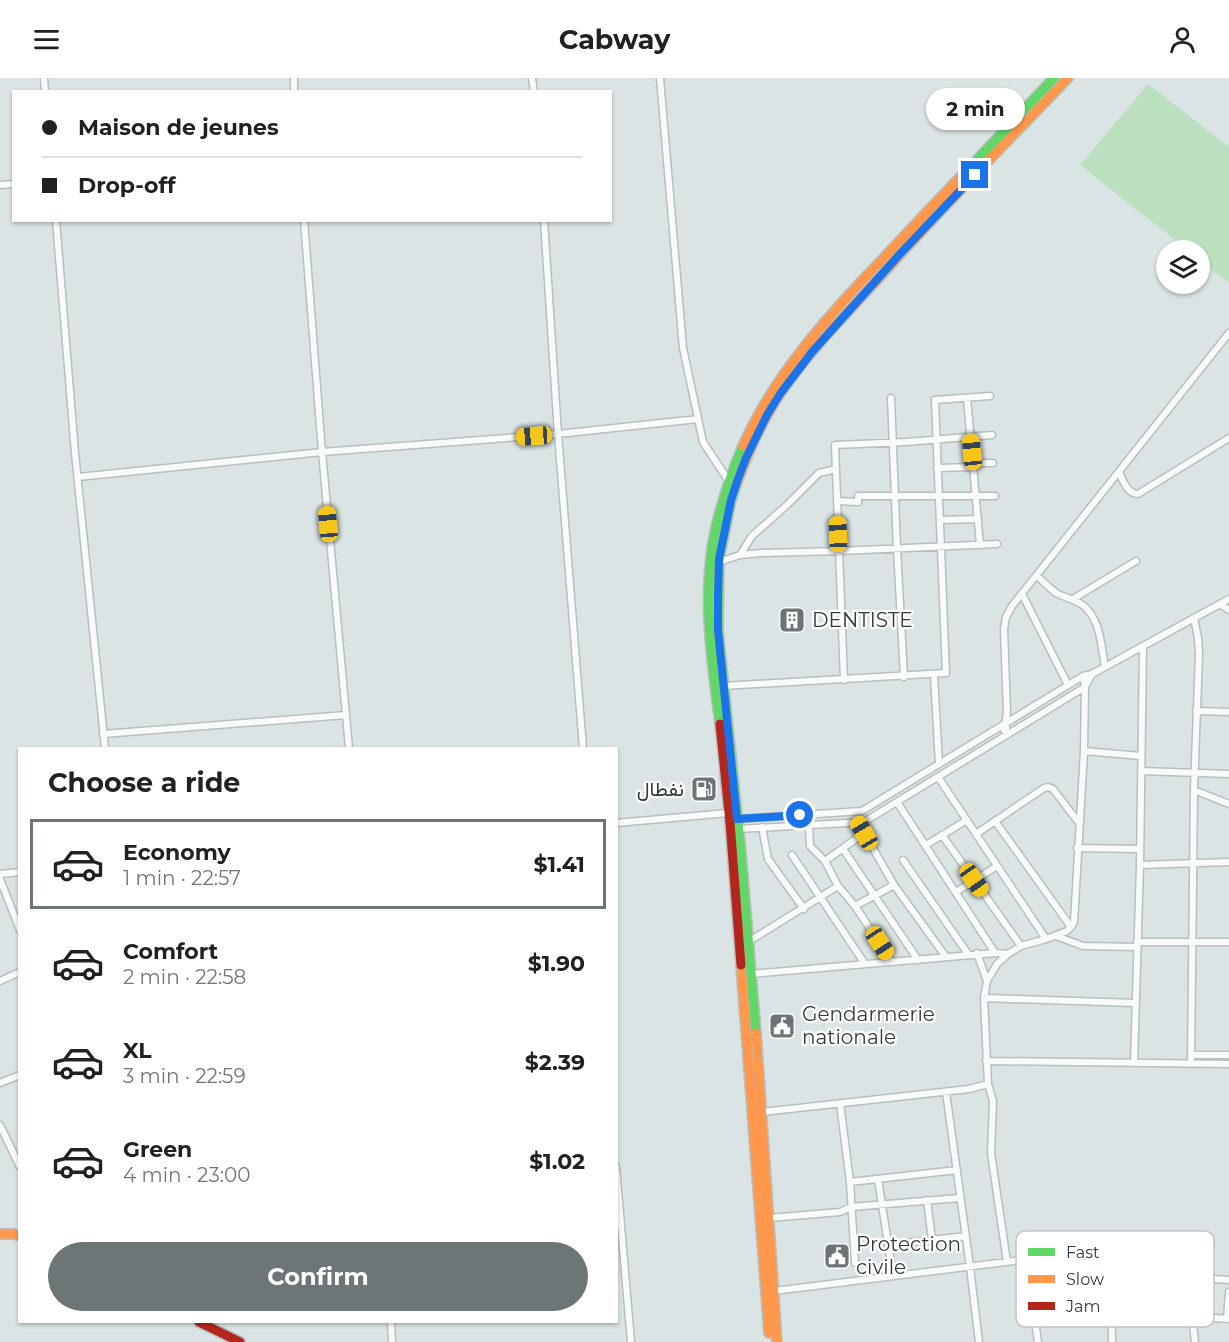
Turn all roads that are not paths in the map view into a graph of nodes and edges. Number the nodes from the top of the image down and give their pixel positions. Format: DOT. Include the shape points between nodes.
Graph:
graph roads {
  1 [pos="660,78"];
  2 [pos="1054,78"];
  3 [pos="1068,78"];
  4 [pos="56,222"];
  5 [pos="304,222"];
  6 [pos="544,222"];
  7 [pos="877,272"];
  8 [pos="1229,333"];
  9 [pos="815,341"];
  10 [pos="990,396"];
  11 [pos="891,398"];
  12 [pos="968,398"];
  13 [pos="698,419"];
  14 [pos="558,434"];
  15 [pos="992,435"];
  16 [pos="971,437"];
  17 [pos="1229,438"];
  18 [pos="936,440"];
  19 [pos="893,442"];
  20 [pos="322,452"];
  21 [pos="993,463"];
  22 [pos="974,467"];
  23 [pos="937,468"];
  24 [pos="836,469"];
  25 [pos="1119,472"];
  26 [pos="78,477"];
  27 [pos="728,480"];
  28 [pos="977,495"];
  29 [pos="894,496"];
  30 [pos="939,496"];
  31 [pos="995,496"];
  32 [pos="727,500"];
  33 [pos="837,501"];
  34 [pos="978,519"];
  35 [pos="940,520"];
  36 [pos="980,544"];
  37 [pos="997,544"];
  38 [pos="941,546"];
  39 [pos="897,548"];
  40 [pos="839,551"];
  41 [pos="740,555"];
  42 [pos="1136,561"];
  43 [pos="719,562"];
  44 [pos="1037,576"];
  45 [pos="1022,594"];
  46 [pos="1073,599"];
  47 [pos="1229,599"];
  48 [pos="1220,604"];
  49 [pos="1229,609"];
  50 [pos="1194,618"];
  51 [pos="1143,646"];
  52 [pos="1105,667"];
  53 [pos="1092,674"];
  54 [pos="934,675"];
  55 [pos="1083,676"];
  56 [pos="904,677"];
  57 [pos="844,680"];
  58 [pos="1068,685"];
  59 [pos="723,686"];
  60 [pos="1085,687"];
  61 [pos="1196,711"];
  62 [pos="1229,712"];
  63 [pos="346,715"];
  64 [pos="1005,729"];
  65 [pos="103,734"];
  66 [pos="105,747"];
  67 [pos="349,747"];
  68 [pos="583,747"];
  69 [pos="1084,751"];
  70 [pos="1141,756"];
  71 [pos="939,764"];
  72 [pos="1141,771"];
  73 [pos="1195,772"];
  74 [pos="1229,774"];
  75 [pos="938,777"];
  76 [pos="1194,790"];
  77 [pos="897,802"];
  78 [pos="1229,804"];
  79 [pos="728,813"];
  80 [pos="967,820"];
  81 [pos="995,821"];
  82 [pos="858,822"];
  83 [pos="618,823"];
  84 [pos="738,824"];
  85 [pos="1079,824"];
  86 [pos="809,825"];
  87 [pos="762,827"];
  88 [pos="864,833"];
  89 [pos="976,834"];
  90 [pos="942,835"];
  91 [pos="926,845"];
  92 [pos="1077,848"];
  93 [pos="843,849"];
  94 [pos="1140,849"];
  95 [pos="792,855"];
  96 [pos="903,860"];
  97 [pos="825,861"];
  98 [pos="1229,862"];
  99 [pos="1193,863"];
  100 [pos="1140,865"];
  101 [pos="997,866"];
  102 [pos="18,872"];
  103 [pos="0,874"];
  104 [pos="0,879"];
  105 [pos="974,880"];
  106 [pos="894,885"];
  107 [pos="838,886"];
  108 [pos="956,892"];
  109 [pos="874,896"];
  110 [pos="821,898"];
  111 [pos="855,906"];
  112 [pos="804,909"];
  113 [pos="18,925"];
  114 [pos="1071,927"];
  115 [pos="1056,936"];
  116 [pos="1046,939"];
  117 [pos="1193,941"];
  118 [pos="748,942"];
  119 [pos="1229,942"];
  120 [pos="1137,945"];
  121 [pos="1021,946"];
  122 [pos="995,952"];
  123 [pos="977,953"];
  124 [pos="968,954"];
  125 [pos="1008,954"];
  126 [pos="946,957"];
  127 [pos="918,960"];
  128 [pos="892,962"];
  129 [pos="865,964"];
  130 [pos="18,973"];
  131 [pos="751,974"];
  132 [pos="0,981"];
  133 [pos="987,981"];
  134 [pos="984,998"];
  135 [pos="1136,1004"];
  136 [pos="1191,1055"];
  137 [pos="1229,1055"];
  138 [pos="986,1062"];
  139 [pos="1134,1063"];
  140 [pos="1191,1064"];
  141 [pos="1229,1064"];
  142 [pos="18,1076"];
  143 [pos="0,1083"];
  144 [pos="988,1084"];
  145 [pos="946,1092"];
  146 [pos="840,1103"];
  147 [pos="762,1112"];
  148 [pos="0,1125"];
  149 [pos="18,1163"];
  150 [pos="957,1170"];
  151 [pos="878,1179"];
  152 [pos="850,1182"];
  153 [pos="618,1190"];
  154 [pos="960,1197"];
  155 [pos="927,1200"];
  156 [pos="882,1204"];
  157 [pos="851,1207"];
  158 [pos="769,1218"];
  159 [pos="0,1234"];
  160 [pos="18,1235"];
  161 [pos="966,1236"];
  162 [pos="933,1240"];
  163 [pos="888,1245"];
  164 [pos="1016,1261"];
  165 [pos="1007,1262"];
  166 [pos="855,1263"];
  167 [pos="970,1267"];
  168 [pos="893,1276"];
  169 [pos="1214,1279"];
  170 [pos="1229,1280"];
  171 [pos="774,1291"];
  172 [pos="1229,1292"];
  173 [pos="1228,1319"];
  174 [pos="201,1323"];
  175 [pos="391,1323"];
  176 [pos="1036,1327"];
  177 [pos="1193,1327"];
  178 [pos="235,1341"];
  179 [pos="392,1342"];
  180 [pos="631,1342"];
  181 [pos="770,1342"];
  182 [pos="777,1342"];
  183 [pos="979,1342"];
  184 [pos="1038,1342"];
  185 [pos="1195,1342"];
  1 -- 13 [label="street" via="683,348"];
  2 -- 7 [label="main road"];
  3 -- 7 [label="main road"];
  4 -- 26 [label="street"];
  5 -- 20 [label="street"];
  6 -- 14 [label="street"];
  7 -- 9 [label="main road"];
  8 -- 25 [label="street"];
  9 -- 27 [label="main road" via="785,371 766,400"];
  9 -- 32 [label="main road" via="767,415"];
  10 -- 12 [label="street"];
  11 -- 19 [label="street"];
  12 -- 16 [label="street"];
  12 -- 18 [label="street" via="935,400"];
  13 -- 14 [label="street"];
  13 -- 27 [label="street" via="703,442"];
  14 -- 20 [label="street"];
  14 -- 68 [label="street"];
  15 -- 16 [label="street"];
  16 -- 18 [label="street"];
  16 -- 22 [label="street"];
  17 -- 25 [label="street" via="1138,494 1130,491"];
  18 -- 19 [label="street"];
  18 -- 23 [label="street"];
  19 -- 24 [label="street" via="835,444"];
  19 -- 29 [label="street"];
  20 -- 26 [label="street"];
  20 -- 63 [label="street"];
  21 -- 22 [label="street"];
  22 -- 23 [label="street"];
  22 -- 28 [label="street"];
  23 -- 30 [label="street"];
  24 -- 33 [label="street"];
  24 -- 41 [label="street" via="819,473 752,536"];
  25 -- 44 [label="street"];
  26 -- 65 [label="street"];
  27 -- 32 [label="main road"];
  28 -- 30 [label="street"];
  28 -- 31 [label="street"];
  28 -- 34 [label="street"];
  29 -- 30 [label="street"];
  29 -- 33 [label="street" via="858,496 858,502"];
  29 -- 39 [label="street"];
  30 -- 35 [label="street"];
  32 -- 43 [label="main road"];
  32 -- 79 [label="main road" via="713,543 708,602"];
  33 -- 40 [label="street"];
  34 -- 35 [label="street"];
  34 -- 36 [label="street"];
  35 -- 38 [label="street"];
  36 -- 37 [label="street"];
  36 -- 38 [label="street"];
  38 -- 39 [label="street"];
  38 -- 54 [label="street" via="946,674"];
  39 -- 40 [label="street"];
  39 -- 56 [label="street"];
  40 -- 41 [label="street"];
  40 -- 57 [label="street"];
  41 -- 43 [label="street"];
  42 -- 46 [label="street"];
  43 -- 59 [label="main road" via="718,630"];
  44 -- 45 [label="street"];
  44 -- 46 [label="street" via="1054,591"];
  45 -- 58 [label="street"];
  45 -- 64 [label="street" via="1006,617 1004,629"];
  46 -- 52 [label="street" via="1084,606 1098,629"];
  47 -- 48 [label="street"];
  48 -- 49 [label="street"];
  48 -- 50 [label="street"];
  50 -- 51 [label="street"];
  50 -- 61 [label="street" via="1199,654"];
  51 -- 52 [label="street"];
  51 -- 70 [label="street"];
  52 -- 53 [label="street"];
  53 -- 55 [label="street"];
  53 -- 60 [label="street"];
  54 -- 56 [label="street"];
  54 -- 71 [label="street"];
  55 -- 58 [label="street"];
  55 -- 60 [label="street"];
  56 -- 57 [label="street"];
  57 -- 59 [label="street"];
  58 -- 64 [label="street"];
  59 -- 84 [label="main road"];
  60 -- 64 [label="street"];
  60 -- 69 [label="street"];
  61 -- 62 [label="street"];
  61 -- 73 [label="street"];
  63 -- 65 [label="street"];
  63 -- 67 [label="street"];
  64 -- 71 [label="street"];
  64 -- 75 [label="street"];
  65 -- 66 [label="street"];
  69 -- 70 [label="street"];
  69 -- 85 [label="street"];
  70 -- 72 [label="street"];
  71 -- 84 [label="street" via="862,811"];
  72 -- 73 [label="street"];
  72 -- 94 [label="street"];
  73 -- 74 [label="street"];
  73 -- 76 [label="street"];
  75 -- 77 [label="street"];
  75 -- 80 [label="street"];
  76 -- 78 [label="street"];
  76 -- 99 [label="street"];
  77 -- 82 [label="street"];
  77 -- 91 [label="street"];
  79 -- 83 [label="street"];
  79 -- 181 [label="main road"];
  80 -- 89 [label="street"];
  80 -- 90 [label="street"];
  81 -- 85 [label="street" via="1048,787"];
  81 -- 89 [label="street"];
  81 -- 114 [label="street"];
  82 -- 86 [label="street"];
  82 -- 88 [label="street"];
  84 -- 87 [label="street"];
  84 -- 118 [label="main road"];
  85 -- 92 [label="street"];
  86 -- 87 [label="street"];
  86 -- 97 [label="street" via="810,846"];
  87 -- 112 [label="street" via="768,859"];
  88 -- 93 [label="street"];
  88 -- 106 [label="street"];
  89 -- 101 [label="street"];
  90 -- 91 [label="street"];
  90 -- 105 [label="street"];
  91 -- 108 [label="street"];
  92 -- 94 [label="street"];
  92 -- 114 [label="street"];
  93 -- 97 [label="street"];
  93 -- 109 [label="street"];
  94 -- 100 [label="street"];
  95 -- 110 [label="street"];
  96 -- 124 [label="street"];
  97 -- 107 [label="street"];
  98 -- 99 [label="street"];
  99 -- 100 [label="street"];
  99 -- 117 [label="street"];
  100 -- 120 [label="street"];
  101 -- 105 [label="street"];
  101 -- 116 [label="street"];
  102 -- 103 [label="street"];
  104 -- 113 [label="street"];
  105 -- 108 [label="street"];
  105 -- 121 [label="street"];
  106 -- 109 [label="street"];
  106 -- 126 [label="street"];
  107 -- 110 [label="street"];
  107 -- 111 [label="street"];
  108 -- 122 [label="street"];
  109 -- 111 [label="street"];
  109 -- 127 [label="street"];
  110 -- 112 [label="street"];
  110 -- 129 [label="street"];
  111 -- 128 [label="street"];
  112 -- 118 [label="street"];
  114 -- 115 [label="street"];
  115 -- 116 [label="street"];
  115 -- 120 [label="street" via="1083,946"];
  116 -- 121 [label="street"];
  117 -- 119 [label="street"];
  117 -- 120 [label="street"];
  117 -- 136 [label="street"];
  118 -- 131 [label="main road"];
  120 -- 135 [label="street"];
  121 -- 125 [label="street"];
  122 -- 123 [label="street"];
  122 -- 125 [label="street"];
  123 -- 124 [label="street"];
  123 -- 133 [label="street"];
  124 -- 126 [label="street"];
  125 -- 133 [label="street"];
  126 -- 127 [label="street"];
  127 -- 128 [label="street"];
  128 -- 129 [label="street"];
  129 -- 131 [label="street"];
  130 -- 132 [label="street"];
  131 -- 147 [label="main road"];
  133 -- 134 [label="street"];
  134 -- 135 [label="street"];
  134 -- 138 [label="street"];
  135 -- 139 [label="street"];
  136 -- 137 [label="street"];
  136 -- 140 [label="street"];
  138 -- 139 [label="street"];
  138 -- 144 [label="street"];
  139 -- 140 [label="street"];
  140 -- 141 [label="street"];
  142 -- 143 [label="street"];
  144 -- 145 [label="street"];
  144 -- 165 [label="street" via="993,1101 991,1153"];
  145 -- 146 [label="street"];
  145 -- 150 [label="street"];
  146 -- 147 [label="street"];
  146 -- 152 [label="street"];
  147 -- 158 [label="main road"];
  148 -- 149 [label="street"];
  150 -- 151 [label="street"];
  150 -- 154 [label="street"];
  151 -- 152 [label="street"];
  151 -- 156 [label="street"];
  152 -- 157 [label="street"];
  153 -- 180 [label="street"];
  154 -- 155 [label="street"];
  154 -- 161 [label="street"];
  155 -- 156 [label="street"];
  155 -- 162 [label="street"];
  156 -- 157 [label="street"];
  156 -- 163 [label="street"];
  157 -- 158 [label="street" via="840,1212"];
  157 -- 166 [label="street"];
  158 -- 171 [label="main road"];
  159 -- 160 [label="main road"];
  161 -- 162 [label="street"];
  161 -- 167 [label="street"];
  162 -- 163 [label="street"];
  163 -- 168 [label="street"];
  164 -- 165 [label="street"];
  165 -- 167 [label="street"];
  167 -- 168 [label="street"];
  167 -- 183 [label="street"];
  168 -- 171 [label="street"];
  169 -- 170 [label="street"];
  171 -- 182 [label="main road"];
  172 -- 173 [label="street"];
  174 -- 178 [label="main road"];
  175 -- 179 [label="street"];
  176 -- 184 [label="street"];
  177 -- 185 [label="street"];
}
